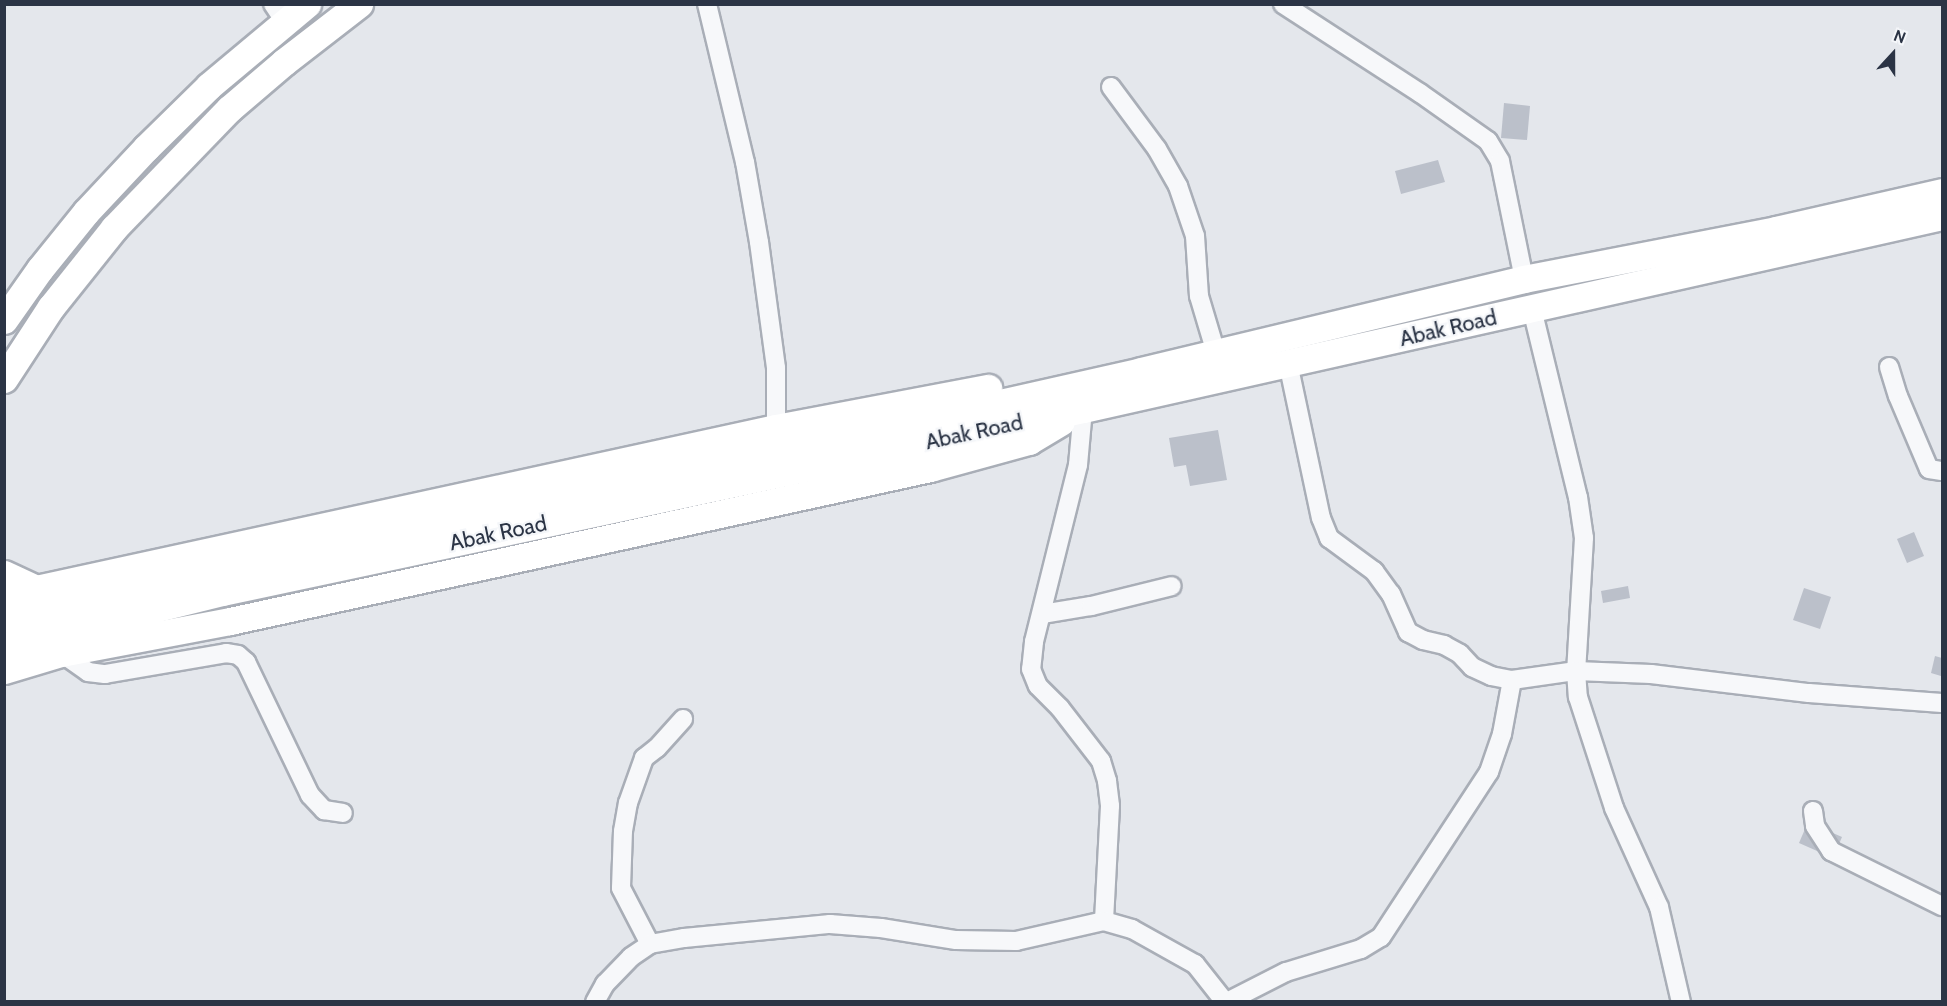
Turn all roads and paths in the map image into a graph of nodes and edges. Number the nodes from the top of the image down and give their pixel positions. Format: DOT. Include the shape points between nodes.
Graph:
graph roads {
  1 [pos="307,4"];
  2 [pos="359,4"];
  3 [pos="707,4"];
  4 [pos="1283,4"];
  5 [pos="279,13"];
  6 [pos="1112,87"];
  7 [pos="1942,192"];
  8 [pos="1942,216"];
  9 [pos="1524,279"];
  10 [pos="1532,309"];
  11 [pos="4,320"];
  12 [pos="1216,353"];
  13 [pos="1288,363"];
  14 [pos="1889,367"];
  15 [pos="1141,371"];
  16 [pos="4,379"];
  17 [pos="1083,409"];
  18 [pos="776,428"];
  19 [pos="1942,471"];
  20 [pos="4,574"];
  21 [pos="1172,586"];
  22 [pos="38,590"];
  23 [pos="4,596"];
  24 [pos="1042,614"];
  25 [pos="4,619"];
  26 [pos="4,646"];
  27 [pos="61,653"];
  28 [pos="4,670"];
  29 [pos="1576,671"];
  30 [pos="1512,680"];
  31 [pos="1942,703"];
  32 [pos="683,719"];
  33 [pos="1813,811"];
  34 [pos="343,813"];
  35 [pos="1942,906"];
  36 [pos="1104,921"];
  37 [pos="650,944"];
  38 [pos="595,1002"];
  39 [pos="1226,1002"];
  40 [pos="1681,1002"];
  1 -- 5 [label="highway"];
  2 -- 16 [label="highway" via="228,110 114,228 51,307"];
  3 -- 18 [label="street" via="745,162 759,242 776,368"];
  4 -- 9 [label="street" via="1488,141 1500,161"];
  5 -- 11 [label="highway" via="86,212"];
  6 -- 12 [label="street" via="1157,149 1178,186 1195,236 1199,296"];
  7 -- 9 [label="highway, Abak Road" via="1776,230"];
  8 -- 10 [label="highway, Abak Road"];
  9 -- 12 [label="highway, Abak Road"];
  10 -- 13 [label="highway, Abak Road"];
  10 -- 29 [label="street" via="1578,497 1584,538"];
  12 -- 15 [label="highway, Abak Road"];
  13 -- 17 [label="highway, Abak Road"];
  13 -- 30 [label="street" via="1321,518 1329,538 1374,571 1391,594 1408,632 1444,645 1491,676"];
  14 -- 19 [label="street" via="1929,469"];
  15 -- 18 [label="highway" via="1015,384"];
  15 -- 25 [label="highway, Abak Road"];
  17 -- 24 [label="street" via="1078,465"];
  17 -- 26 [label="highway, Abak Road" via="222,592"];
  17 -- 27 [label="highway" via="1029,441 930,468 230,621"];
  18 -- 22 [label="highway"];
  20 -- 22 [label="highway"];
  21 -- 24 [label="street"];
  22 -- 23 [label="highway"];
  24 -- 36 [label="street" via="1031,669 1038,686 1101,761 1107,781 1110,806"];
  27 -- 28 [label="highway"];
  27 -- 34 [label="street" via="88,672 105,674 226,653 238,655 246,662 310,795 324,810"];
  29 -- 30 [label="street"];
  29 -- 31 [label="street" via="1652,674 1809,693"];
  29 -- 40 [label="street" via="1578,697 1614,808 1659,907"];
  30 -- 39 [label="street" via="1502,734 1489,772 1381,937 1361,950 1286,972"];
  32 -- 37 [label="street" via="644,758 623,831 621,888"];
  33 -- 35 [label="street" via="1815,826 1831,851"];
  36 -- 37 [label="street" via="1016,941 956,940 830,924"];
  36 -- 39 [label="street" via="1132,929 1195,964"];
  37 -- 38 [label="street" via="605,984"];
}
